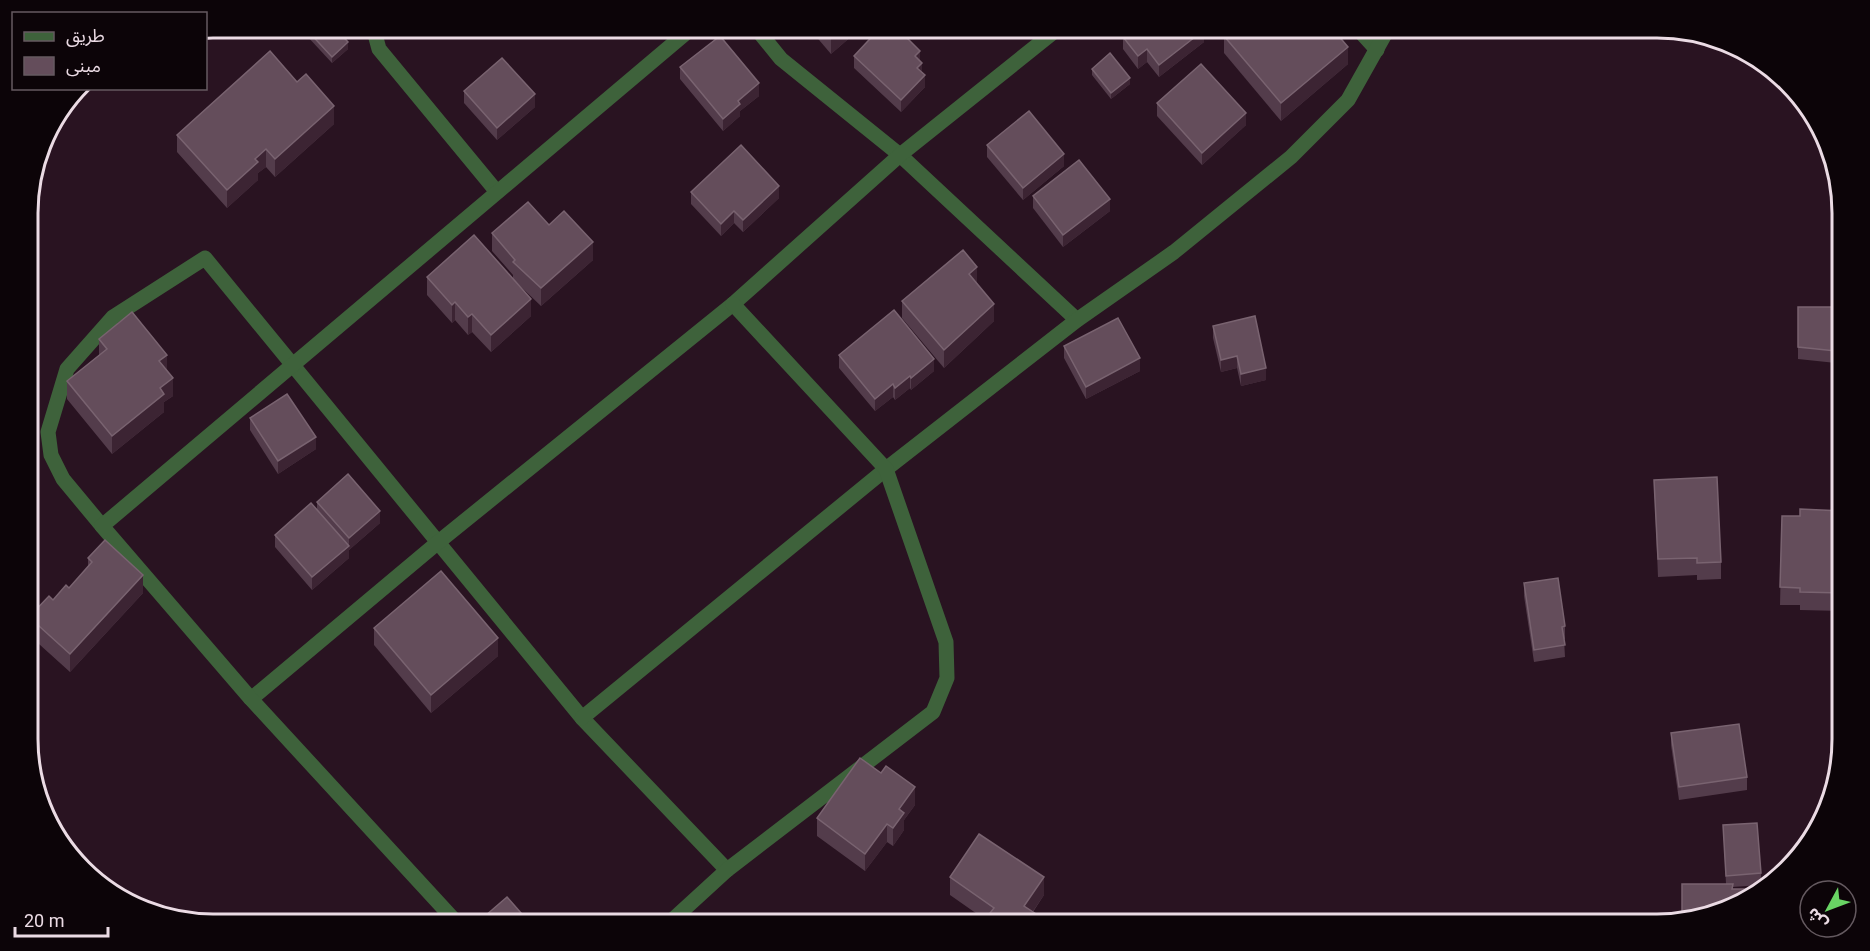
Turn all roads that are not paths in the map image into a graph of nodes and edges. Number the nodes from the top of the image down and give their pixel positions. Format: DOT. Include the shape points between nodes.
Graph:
graph roads {
  1 [pos="376,38"];
  2 [pos="680,38"];
  3 [pos="764,38"];
  4 [pos="1046,38"];
  5 [pos="1366,38"];
  6 [pos="1383,38"];
  7 [pos="1377,50"];
  8 [pos="900,155"];
  9 [pos="497,192"];
  10 [pos="733,304"];
  11 [pos="1077,320"];
  12 [pos="293,364"];
  13 [pos="886,469"];
  14 [pos="102,526"];
  15 [pos="436,544"];
  16 [pos="250,699"];
  17 [pos="582,718"];
  18 [pos="728,870"];
  19 [pos="449,914"];
  20 [pos="679,914"];
  1 -- 9 [label="street" via="379,48"];
  2 -- 9 [label="street"];
  3 -- 8 [label="street" via="782,59"];
  4 -- 8 [label="street"];
  5 -- 7 [label="street"];
  6 -- 7 [label="street"];
  7 -- 11 [label="street" via="1348,100 1291,157 1174,252"];
  8 -- 10 [label="street"];
  8 -- 11 [label="street"];
  9 -- 12 [label="street"];
  10 -- 13 [label="street"];
  10 -- 15 [label="street"];
  11 -- 13 [label="street"];
  12 -- 14 [label="street"];
  12 -- 14 [label="street" via="205,258 113,317 67,369 48,432 51,456 63,479"];
  12 -- 15 [label="street"];
  13 -- 17 [label="street"];
  13 -- 18 [label="street" via="946,642 947,678 933,712"];
  14 -- 16 [label="street"];
  15 -- 16 [label="street"];
  15 -- 17 [label="street"];
  16 -- 19 [label="street"];
  17 -- 18 [label="street"];
  18 -- 20 [label="street"];
}
